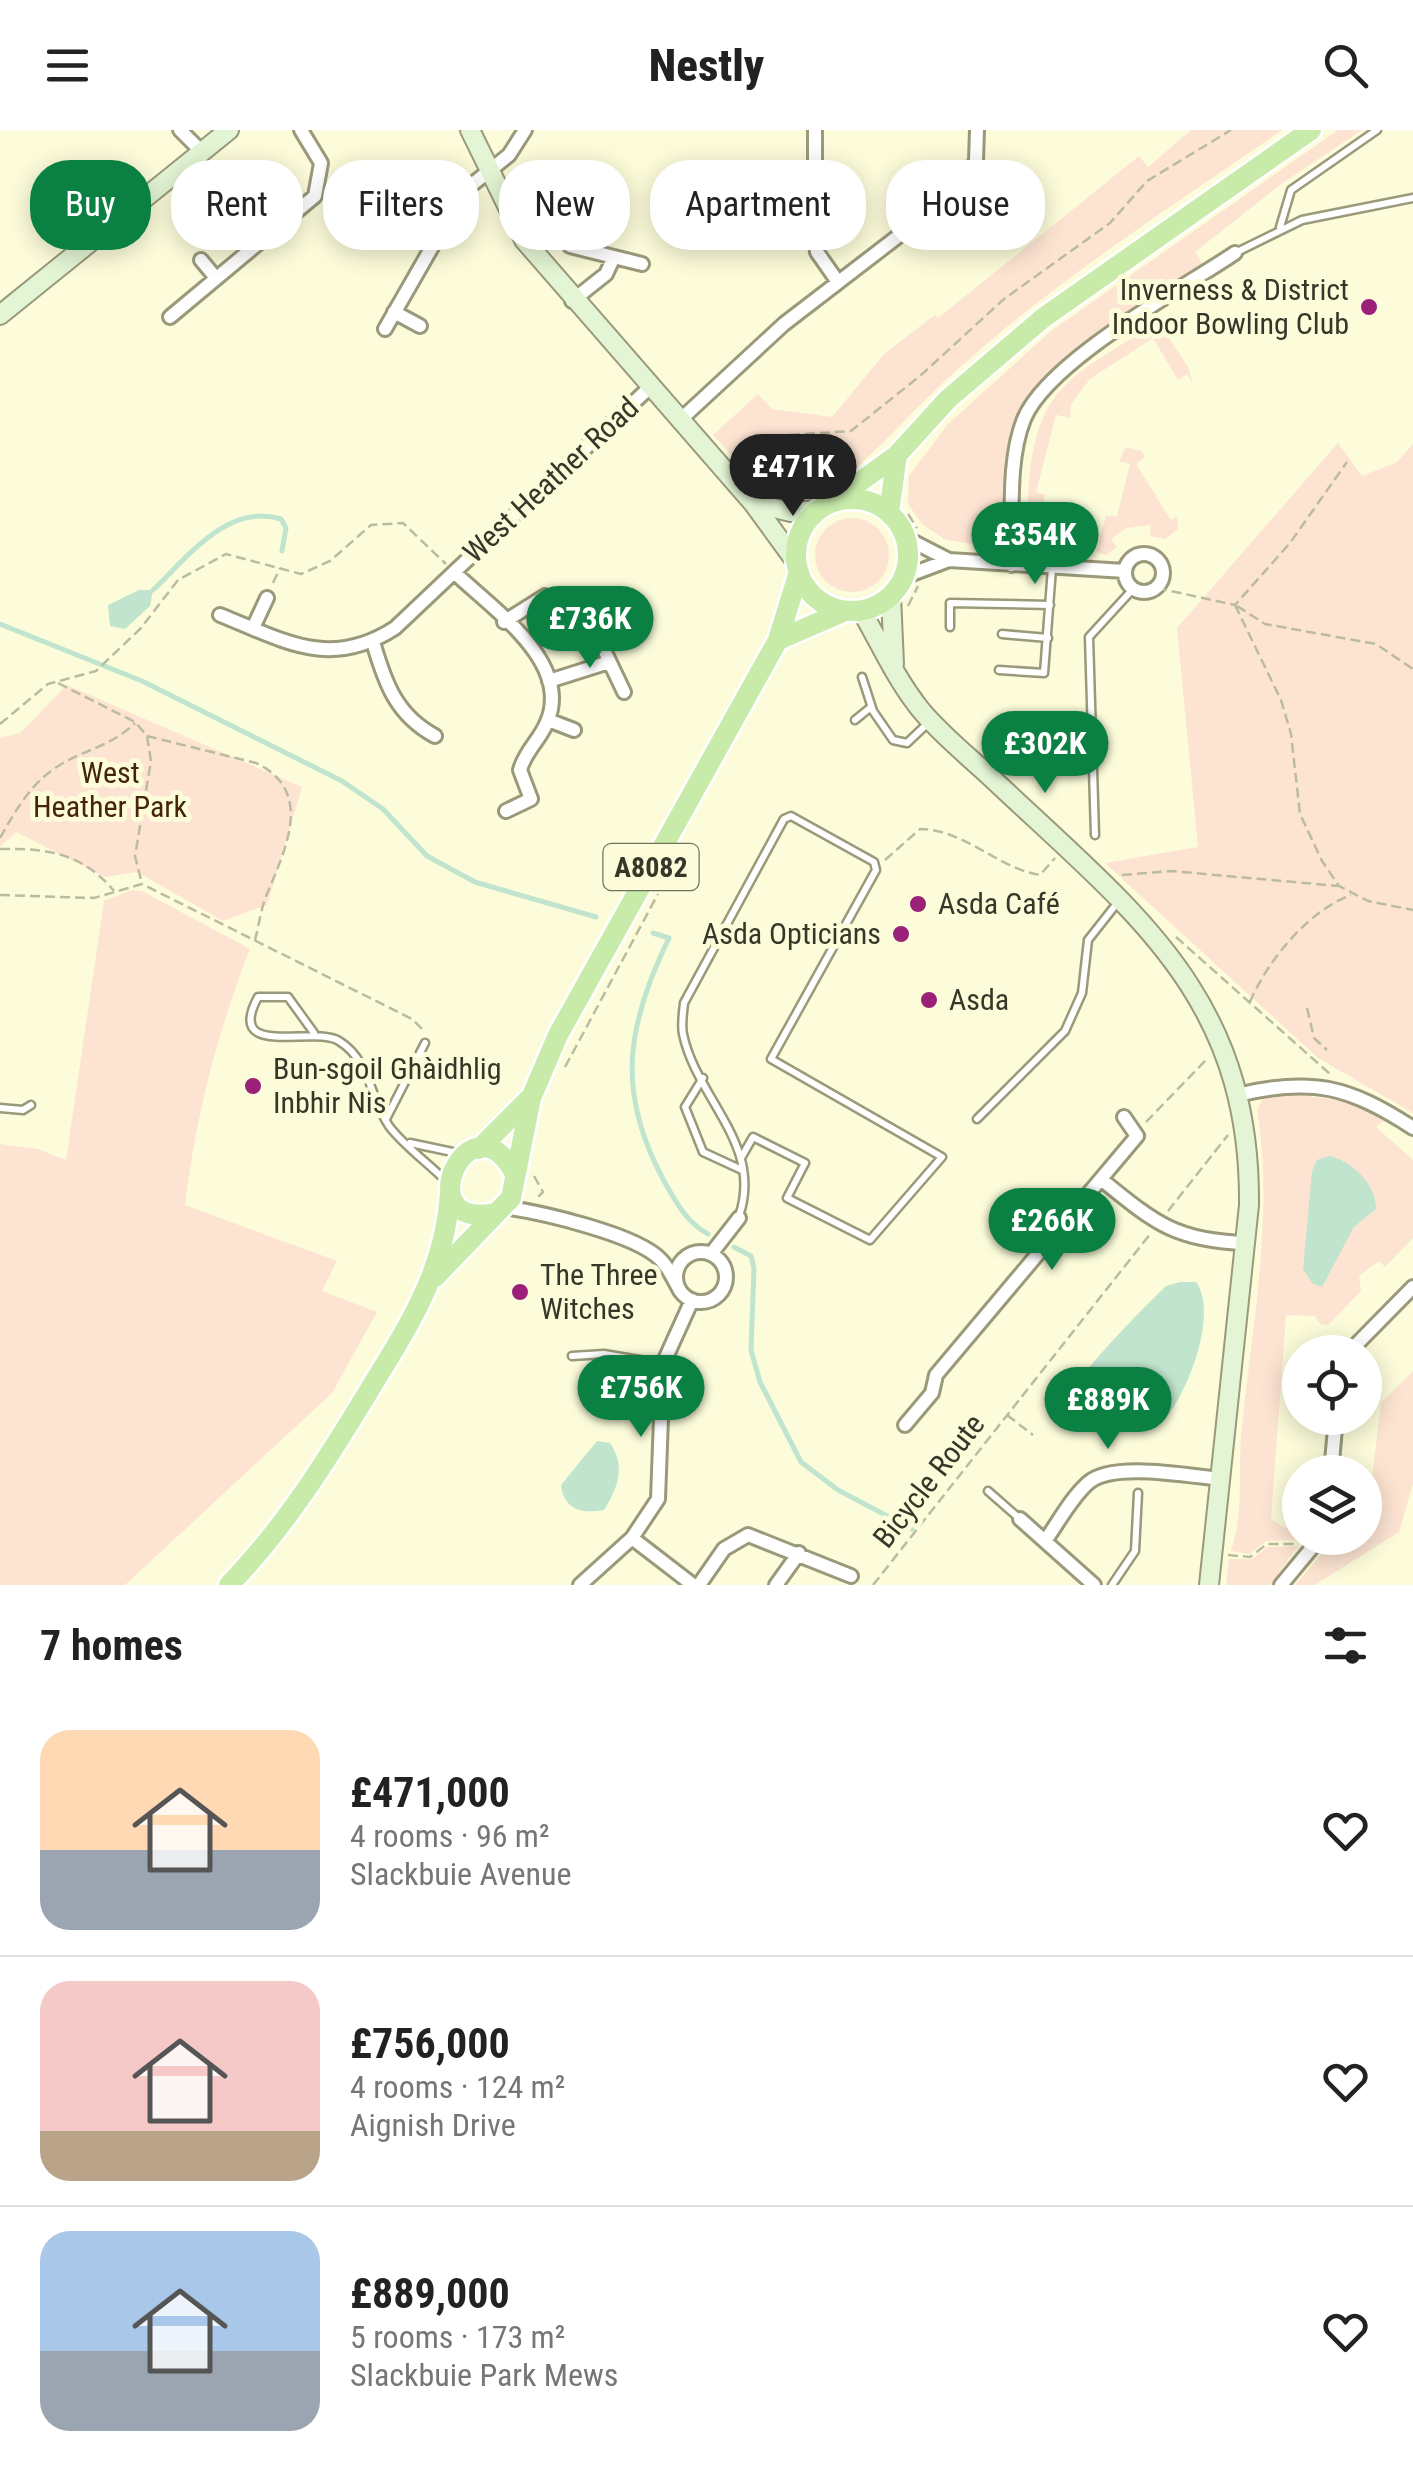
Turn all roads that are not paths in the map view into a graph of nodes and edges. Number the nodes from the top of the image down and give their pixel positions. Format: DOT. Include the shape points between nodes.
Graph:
graph roads {
  1 [pos="180,130"];
  2 [pos="229,130"];
  3 [pos="301,130"];
  4 [pos="470,130"];
  5 [pos="525,130"];
  6 [pos="815,130"];
  7 [pos="976,130"];
  8 [pos="1311,130"];
  9 [pos="1378,130"];
  10 [pos="201,152"];
  11 [pos="487,172"];
  12 [pos="1413,198"];
  13 [pos="1279,228"];
  14 [pos="584,250"];
  15 [pos="1234,254"];
  16 [pos="614,259"];
  17 [pos="201,260"];
  18 [pos="642,264"];
  19 [pos="216,278"];
  20 [pos="838,282"];
  21 [pos="572,300"];
  22 [pos="394,312"];
  23 [pos="0,314"];
  24 [pos="170,317"];
  25 [pos="420,326"];
  26 [pos="384,329"];
  27 [pos="649,388"];
  28 [pos="680,421"];
  29 [pos="897,455"];
  30 [pos="753,503"];
  31 [pos="825,506"];
  32 [pos="898,512"];
  33 [pos="912,534"];
  34 [pos="949,560"];
  35 [pos="1011,564"];
  36 [pos="1052,566"];
  37 [pos="797,567"];
  38 [pos="1125,570"];
  39 [pos="454,572"];
  40 [pos="913,579"];
  41 [pos="1133,589"];
  42 [pos="545,596"];
  43 [pos="891,596"];
  44 [pos="267,598"];
  45 [pos="1050,605"];
  46 [pos="853,610"];
  47 [pos="220,615"];
  48 [pos="504,622"];
  49 [pos="950,627"];
  50 [pos="253,628"];
  51 [pos="595,631"];
  52 [pos="1002,634"];
  53 [pos="1048,638"];
  54 [pos="778,640"];
  55 [pos="373,642"];
  56 [pos="609,662"];
  57 [pos="894,669"];
  58 [pos="999,670"];
  59 [pos="862,677"];
  60 [pos="549,681"];
  61 [pos="624,692"];
  62 [pos="871,707"];
  63 [pos="548,720"];
  64 [pos="855,720"];
  65 [pos="931,720"];
  66 [pos="574,730"];
  67 [pos="435,736"];
  68 [pos="506,812"];
  69 [pos="1095,835"];
  70 [pos="1115,891"];
  71 [pos="314,1033"];
  72 [pos="425,1042"];
  73 [pos="703,1078"];
  74 [pos="1237,1095"];
  75 [pos="531,1098"];
  76 [pos="30,1104"];
  77 [pos="0,1108"];
  78 [pos="1124,1117"];
  79 [pos="976,1119"];
  80 [pos="386,1120"];
  81 [pos="1413,1128"];
  82 [pos="409,1142"];
  83 [pos="471,1151"];
  84 [pos="741,1158"];
  85 [pos="743,1170"];
  86 [pos="519,1174"];
  87 [pos="1102,1180"];
  88 [pos="450,1189"];
  89 [pos="536,1209"];
  90 [pos="499,1210"];
  91 [pos="739,1218"];
  92 [pos="1246,1243"];
  93 [pos="692,1254"];
  94 [pos="711,1254"];
  95 [pos="660,1258"];
  96 [pos="435,1277"];
  97 [pos="678,1287"];
  98 [pos="1413,1287"];
  99 [pos="692,1300"];
  100 [pos="1366,1335"];
  101 [pos="572,1356"];
  102 [pos="663,1364"];
  103 [pos="905,1425"];
  104 [pos="1221,1479"];
  105 [pos="988,1491"];
  106 [pos="1138,1494"];
  107 [pos="1020,1519"];
  108 [pos="632,1538"];
  109 [pos="1045,1541"];
  110 [pos="798,1554"];
  111 [pos="1306,1555"];
  112 [pos="852,1576"];
  113 [pos="228,1585"];
  114 [pos="580,1585"];
  115 [pos="696,1585"];
  116 [pos="776,1585"];
  117 [pos="1094,1585"];
  118 [pos="1112,1585"];
  119 [pos="1209,1585"];
  120 [pos="1281,1585"];
  1 -- 10 [label="street"];
  2 -- 10 [label="street"];
  3 -- 19 [label="street" via="321,163 315,196"];
  4 -- 11 [label="street"];
  5 -- 11 [label="street" via="509,156"];
  6 -- 20 [label="street" via="814,238"];
  7 -- 20 [label="street" via="976,161 957,190"];
  8 -- 29 [label="main road, A8082" via="1043,318 948,399"];
  9 -- 13 [label="lane" via="1290,190"];
  10 -- 23 [label="street"];
  11 -- 21 [label="street" via="524,240"];
  11 -- 22 [label="street" via="464,191"];
  12 -- 13 [label="lane"];
  13 -- 15 [label="lane"];
  14 -- 16 [label="street"];
  15 -- 35 [label="street" via="1067,367 1036,398 1019,438"];
  16 -- 18 [label="street"];
  16 -- 21 [label="street" via="606,274"];
  17 -- 19 [label="street"];
  19 -- 24 [label="street"];
  20 -- 28 [label="street"];
  21 -- 27 [label="street"];
  22 -- 25 [label="street"];
  22 -- 26 [label="street"];
  27 -- 28 [label="street"];
  27 -- 39 [label="street, West Heather Road"];
  28 -- 30 [label="street"];
  29 -- 31 [label="main road, A8082"];
  29 -- 32 [label="main road"];
  30 -- 31 [label="street" via="792,512"];
  30 -- 37 [label="street"];
  31 -- 32 [label="main road" via="862,499"];
  31 -- 37 [label="main road, A8082" via="804,525"];
  32 -- 33 [label="main road"];
  33 -- 34 [label="street"];
  33 -- 40 [label="main road"];
  34 -- 35 [label="street"];
  34 -- 40 [label="street"];
  35 -- 36 [label="street"];
  36 -- 38 [label="street"];
  36 -- 45 [label="lane"];
  37 -- 46 [label="main road" via="816,598"];
  37 -- 54 [label="main road, A8082"];
  38 -- 41 [label="street"];
  38 -- 41 [label="street" via="1136,556 1154,556 1164,571 1156,588"];
  39 -- 48 [label="street, West Heather Road"];
  39 -- 55 [label="street, West Heather Road"];
  40 -- 43 [label="main road"];
  41 -- 69 [label="lane" via="1089,638"];
  42 -- 48 [label="street"];
  43 -- 46 [label="main road"];
  43 -- 57 [label="street"];
  44 -- 50 [label="street"];
  45 -- 49 [label="lane" via="950,603"];
  45 -- 53 [label="lane"];
  46 -- 54 [label="main road"];
  46 -- 57 [label="street"];
  47 -- 50 [label="street"];
  48 -- 60 [label="street, West Heather Road" via="532,646"];
  50 -- 55 [label="street" via="321,651"];
  51 -- 56 [label="street"];
  52 -- 53 [label="lane"];
  53 -- 58 [label="lane" via="1044,673"];
  54 -- 75 [label="main road, A8082" via="558,1034"];
  55 -- 67 [label="street" via="395,701 412,723"];
  56 -- 60 [label="street"];
  56 -- 61 [label="street"];
  57 -- 65 [label="street"];
  59 -- 62 [label="lane"];
  60 -- 63 [label="street"];
  62 -- 64 [label="lane"];
  62 -- 65 [label="lane" via="900,744"];
  63 -- 66 [label="street"];
  63 -- 68 [label="street" via="520,770 531,800"];
  65 -- 70 [label="street"];
  70 -- 74 [label="street" via="1194,988 1228,1058"];
  70 -- 79 [label="lane" via="1088,940 1082,992 1065,1031"];
  71 -- 71 [label="lane" via="271,1039 257,1034 251,1023 258,997 288,997"];
  71 -- 80 [label="lane" via="338,1040 357,1057"];
  72 -- 80 [label="lane"];
  73 -- 84 [label="lane"];
  73 -- 84 [label="lane" via="683,1035 684,1003 791,816 874,862 876,870 771,1058 942,1157 870,1240 787,1198 805,1163 752,1138"];
  73 -- 85 [label="lane" via="686,1106 703,1152"];
  74 -- 81 [label="street" via="1318,1084 1363,1099"];
  74 -- 92 [label="street" via="1249,1167"];
  75 -- 83 [label="main road, A8082"];
  75 -- 86 [label="main road, A8082"];
  76 -- 77 [label="lane" via="23,1110"];
  78 -- 87 [label="street" via="1138,1136"];
  80 -- 82 [label="lane"];
  82 -- 83 [label="lane"];
  82 -- 88 [label="lane"];
  83 -- 86 [label="main road" via="497,1152"];
  83 -- 88 [label="main road, A8082" via="451,1168"];
  84 -- 85 [label="lane"];
  85 -- 91 [label="lane" via="747,1194"];
  86 -- 89 [label="street"];
  86 -- 90 [label="main road, A8082"];
  87 -- 92 [label="street" via="1157,1225 1198,1240"];
  87 -- 103 [label="street" via="936,1375 932,1393"];
  88 -- 90 [label="main road" via="466,1211"];
  88 -- 96 [label="main road, A8082" via="448,1233"];
  89 -- 90 [label="street"];
  89 -- 95 [label="street"];
  90 -- 96 [label="main road, A8082"];
  91 -- 94 [label="street"];
  92 -- 104 [label="street"];
  93 -- 94 [label="street"];
  93 -- 95 [label="street"];
  93 -- 97 [label="street" via="680,1264"];
  94 -- 99 [label="street" via="726,1272 724,1287 707,1302"];
  95 -- 97 [label="street"];
  96 -- 113 [label="main road, A8082" via="326,1464"];
  97 -- 99 [label="street"];
  98 -- 100 [label="street"];
  99 -- 102 [label="street"];
  101 -- 102 [label="lane"];
  102 -- 108 [label="street" via="658,1499"];
  104 -- 109 [label="street" via="1100,1475"];
  104 -- 119 [label="street"];
  105 -- 107 [label="lane"];
  106 -- 118 [label="lane" via="1136,1551"];
  107 -- 109 [label="street"];
  108 -- 114 [label="street"];
  108 -- 115 [label="street"];
  109 -- 117 [label="street"];
  110 -- 112 [label="street"];
  110 -- 115 [label="street" via="748,1535 724,1549"];
  110 -- 116 [label="street"];
  111 -- 120 [label="street"];
}
